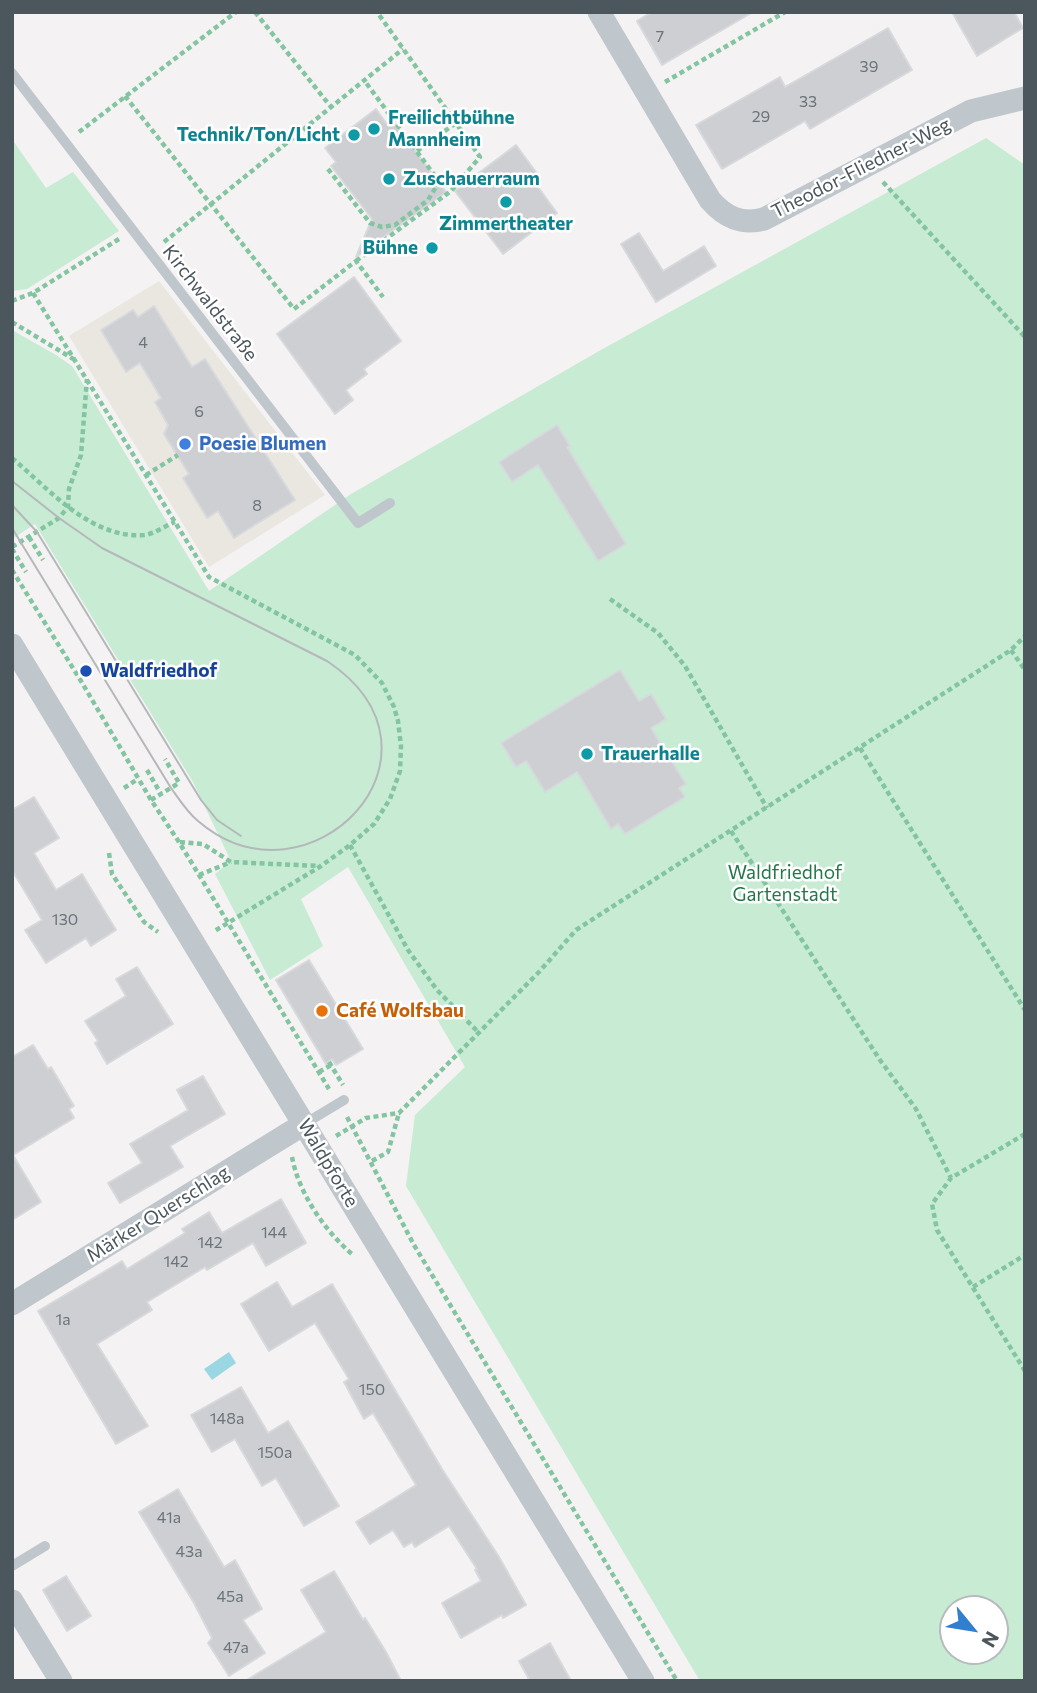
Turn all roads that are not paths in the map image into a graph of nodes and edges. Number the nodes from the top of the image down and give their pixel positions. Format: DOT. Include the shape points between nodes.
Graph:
graph roads {
  1 [pos="599,12"];
  2 [pos="12,72"];
  3 [pos="1025,98"];
  4 [pos="390,503"];
  5 [pos="12,645"];
  6 [pos="342,1102"];
  7 [pos="304,1124"];
  8 [pos="12,1304"];
  9 [pos="46,1546"];
  10 [pos="12,1566"];
  11 [pos="12,1601"];
  12 [pos="61,1681"];
  13 [pos="643,1681"];
  1 -- 3 [label="street, Theodor-Fliedner-Weg" via="710,200 724,214 741,221 764,219 971,111"];
  2 -- 4 [label="lane, Kirchwaldstraße" via="358,523"];
  5 -- 7 [label="street, Waldpforte"];
  6 -- 7 [label="lane"];
  7 -- 8 [label="street, Märker Querschlag"];
  7 -- 13 [label="street, Waldpforte"];
  9 -- 10 [label="lane"];
  11 -- 12 [label="street"];
}
